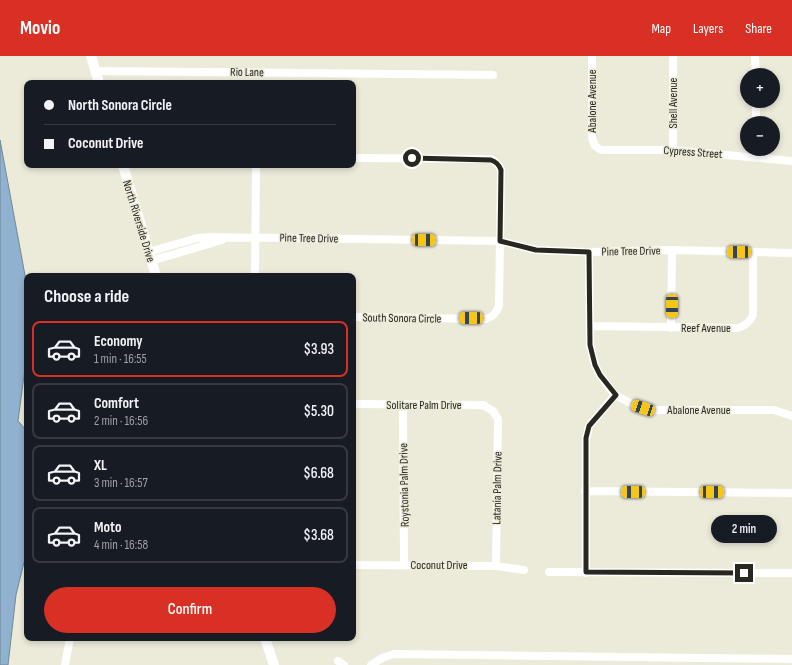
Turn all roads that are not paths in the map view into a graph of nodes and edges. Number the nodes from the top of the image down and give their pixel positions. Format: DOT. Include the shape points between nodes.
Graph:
graph roads {
  1 [pos="91,56"];
  2 [pos="592,56"];
  3 [pos="673,56"];
  4 [pos="756,56"];
  5 [pos="756,68"];
  6 [pos="96,71"];
  7 [pos="493,74"];
  8 [pos="98,80"];
  9 [pos="595,146"];
  10 [pos="673,150"];
  11 [pos="356,158"];
  12 [pos="756,158"];
  13 [pos="792,161"];
  14 [pos="124,168"];
  15 [pos="256,168"];
  16 [pos="255,237"];
  17 [pos="500,241"];
  18 [pos="672,250"];
  19 [pos="589,252"];
  20 [pos="753,252"];
  21 [pos="792,252"];
  22 [pos="150,256"];
  23 [pos="155,273"];
  24 [pos="255,273"];
  25 [pos="356,318"];
  26 [pos="590,326"];
  27 [pos="671,328"];
  28 [pos="616,395"];
  29 [pos="356,404"];
  30 [pos="403,405"];
  31 [pos="493,411"];
  32 [pos="792,416"];
  33 [pos="585,492"];
  34 [pos="792,493"];
  35 [pos="356,565"];
  36 [pos="404,565"];
  37 [pos="496,566"];
  38 [pos="524,570"];
  39 [pos="549,572"];
  40 [pos="586,572"];
  41 [pos="792,573"];
  42 [pos="69,641"];
  43 [pos="266,641"];
  44 [pos="792,659"];
  45 [pos="65,665"];
  46 [pos="274,665"];
  47 [pos="371,665"];
  1 -- 6 [label="street"];
  2 -- 9 [label="street, Abalone Avenue" via="592,138"];
  3 -- 10 [label="street, Shell Avenue"];
  4 -- 5 [label="street"];
  6 -- 7 [label="street, Rio Lane"];
  6 -- 8 [label="street"];
  9 -- 10 [label="street, Cypress Street" via="601,150"];
  10 -- 12 [label="street, Cypress Street"];
  11 -- 17 [label="street" via="496,162 501,170"];
  12 -- 13 [label="street, Cypress Street"];
  14 -- 22 [label="street, North Riverside Drive"];
  15 -- 16 [label="street"];
  16 -- 17 [label="street, Pine Tree Drive"];
  16 -- 22 [label="street, Pine Tree Drive" via="232,237"];
  16 -- 24 [label="street"];
  17 -- 19 [label="street, Pine Tree Drive" via="536,250"];
  17 -- 25 [label="street, South Sonora Circle" via="499,306 491,317"];
  18 -- 19 [label="street, Pine Tree Drive"];
  18 -- 20 [label="street, Pine Tree Drive"];
  18 -- 27 [label="street"];
  19 -- 26 [label="street, Abalone Avenue"];
  20 -- 21 [label="street, Pine Tree Drive"];
  20 -- 27 [label="street, Reef Avenue" via="753,315 748,323 738,328"];
  22 -- 23 [label="street, North Riverside Drive"];
  26 -- 27 [label="street, Reef Avenue"];
  26 -- 28 [label="street, Abalone Avenue" via="590,345 595,365"];
  28 -- 32 [label="street, Abalone Avenue" via="634,405 654,410 774,410"];
  28 -- 33 [label="street" via="589,426 586,438"];
  29 -- 30 [label="street, Solitare Palm Drive"];
  30 -- 31 [label="street, Solitare Palm Drive" via="483,405"];
  30 -- 36 [label="street, Roystonia Palm Drive"];
  31 -- 37 [label="street, Latania Palm Drive" via="498,419"];
  33 -- 34 [label="street"];
  33 -- 40 [label="street"];
  35 -- 36 [label="street, Coconut Drive"];
  36 -- 37 [label="street, Coconut Drive"];
  37 -- 38 [label="street, Coconut Drive"];
  39 -- 40 [label="street"];
  40 -- 41 [label="street"];
  42 -- 45 [label="street"];
  43 -- 46 [label="street"];
  44 -- 47 [label="street" via="394,654"];
}
